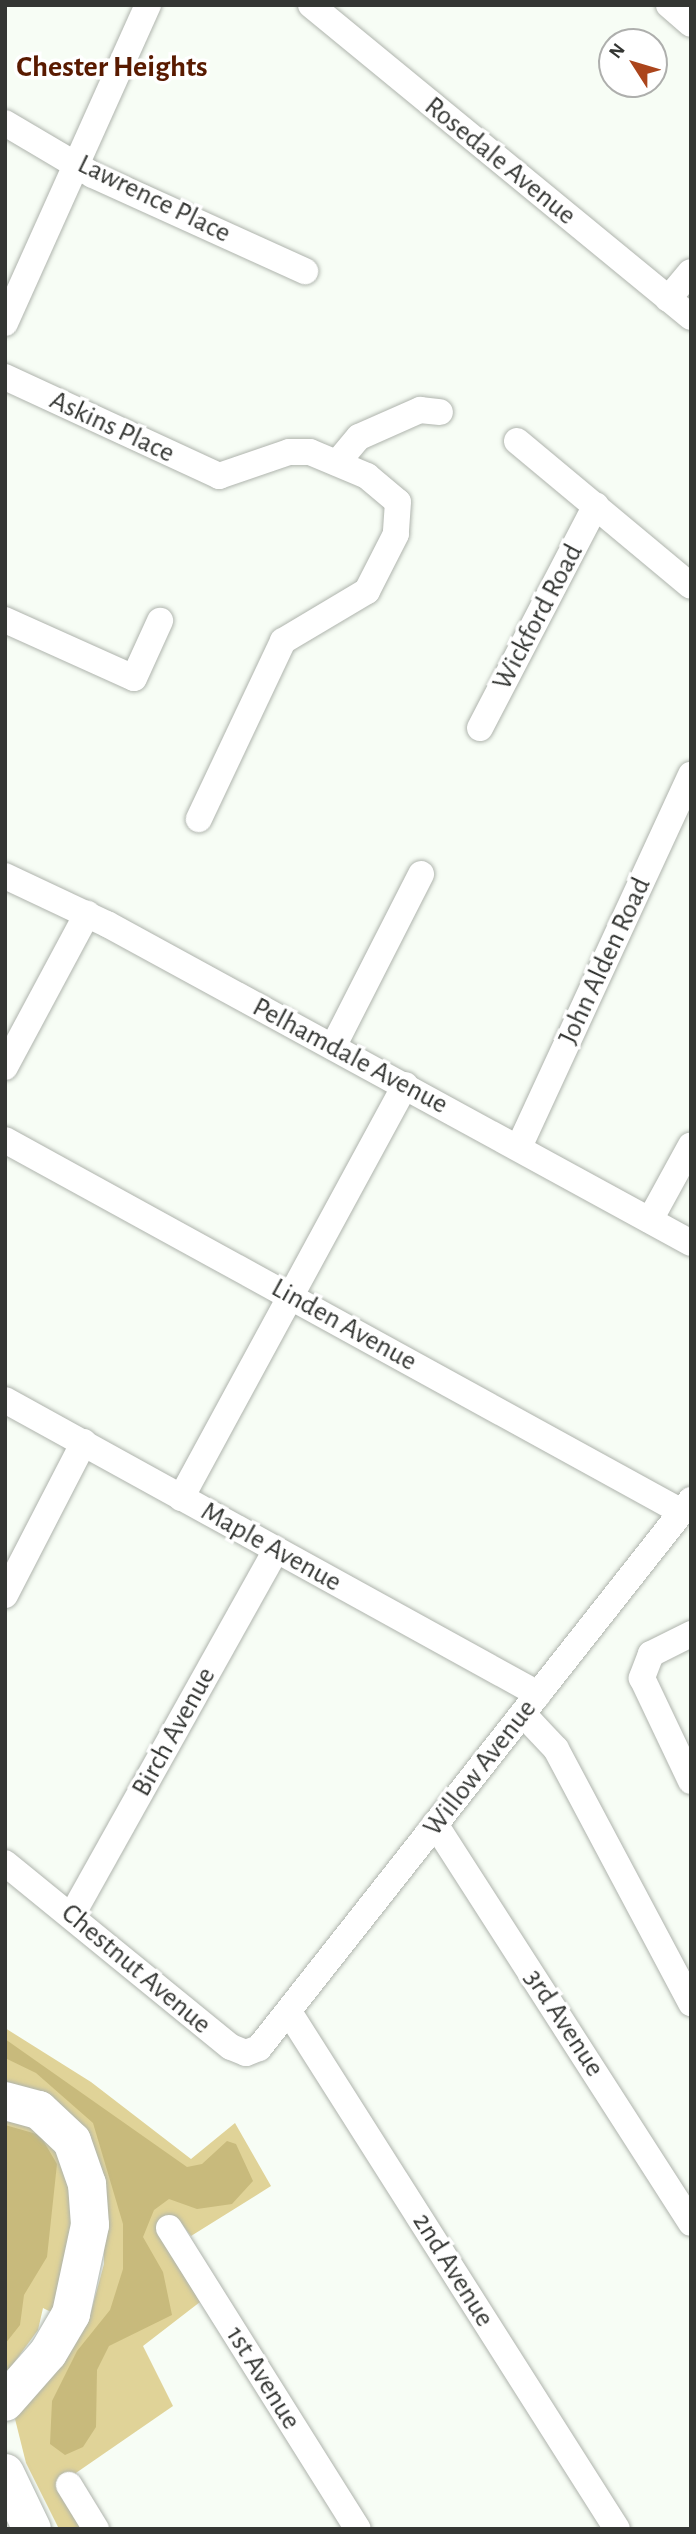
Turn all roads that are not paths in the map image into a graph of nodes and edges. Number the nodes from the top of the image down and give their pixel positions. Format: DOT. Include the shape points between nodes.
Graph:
graph roads {
  1 [pos="148,5"];
  2 [pos="311,5"];
  3 [pos="669,5"];
  4 [pos="690,21"];
  5 [pos="5,123"];
  6 [pos="75,163"];
  7 [pos="304,271"];
  8 [pos="691,272"];
  9 [pos="668,299"];
  10 [pos="691,317"];
  11 [pos="5,323"];
  12 [pos="5,377"];
  13 [pos="440,412"];
  14 [pos="517,441"];
  15 [pos="337,463"];
  16 [pos="596,505"];
  17 [pos="691,586"];
  18 [pos="5,620"];
  19 [pos="160,621"];
  20 [pos="480,727"];
  21 [pos="691,775"];
  22 [pos="199,819"];
  23 [pos="421,874"];
  24 [pos="5,876"];
  25 [pos="87,914"];
  26 [pos="333,1047"];
  27 [pos="5,1067"];
  28 [pos="405,1085"];
  29 [pos="5,1140"];
  30 [pos="691,1145"];
  31 [pos="519,1147"];
  32 [pos="650,1220"];
  33 [pos="691,1243"];
  34 [pos="292,1296"];
  35 [pos="5,1400"];
  36 [pos="84,1442"];
  37 [pos="181,1498"];
  38 [pos="686,1506"];
  39 [pos="276,1550"];
  40 [pos="5,1595"];
  41 [pos="691,1634"];
  42 [pos="530,1704"];
  43 [pos="691,1781"];
  44 [pos="435,1824"];
  45 [pos="5,1863"];
  46 [pos="72,1915"];
  47 [pos="691,2003"];
  48 [pos="289,2012"];
  49 [pos="270,2036"];
  50 [pos="5,2101"];
  51 [pos="691,2223"];
  52 [pos="169,2228"];
  53 [pos="7,2401"];
  54 [pos="5,2473"];
  55 [pos="69,2485"];
  56 [pos="32,2529"];
  57 [pos="96,2529"];
  58 [pos="358,2529"];
  59 [pos="617,2529"];
  1 -- 6 [label="street"];
  2 -- 9 [label="street, Rosedale Avenue"];
  3 -- 4 [label="street"];
  5 -- 6 [label="street, Lawrence Place"];
  6 -- 7 [label="street, Lawrence Place"];
  6 -- 11 [label="street"];
  8 -- 9 [label="street"];
  9 -- 10 [label="street, Rosedale Avenue"];
  12 -- 15 [label="street, Askins Place" via="219,476 289,452"];
  13 -- 15 [label="street" via="420,410 359,437"];
  14 -- 16 [label="street"];
  15 -- 22 [label="street" via="391,492 398,502 396,534 381,570 353,605 317,615 283,641"];
  16 -- 17 [label="street"];
  16 -- 20 [label="street, Wickford Road"];
  18 -- 19 [label="street" via="134,678"];
  21 -- 31 [label="street, John Alden Road"];
  23 -- 26 [label="street"];
  24 -- 25 [label="street, Pelhamdale Avenue"];
  25 -- 26 [label="street, Pelhamdale Avenue"];
  25 -- 27 [label="street"];
  26 -- 28 [label="street, Pelhamdale Avenue"];
  28 -- 31 [label="street, Pelhamdale Avenue"];
  28 -- 34 [label="street"];
  29 -- 34 [label="street, Linden Avenue"];
  30 -- 32 [label="street"];
  31 -- 32 [label="street, Pelhamdale Avenue"];
  32 -- 33 [label="street, Pelhamdale Avenue"];
  34 -- 37 [label="street"];
  34 -- 38 [label="street, Linden Avenue"];
  35 -- 36 [label="street, Maple Avenue"];
  36 -- 37 [label="street, Maple Avenue"];
  36 -- 40 [label="street"];
  37 -- 39 [label="street, Maple Avenue"];
  38 -- 42 [label="street, Willow Avenue"];
  39 -- 42 [label="street, Maple Avenue"];
  39 -- 46 [label="street, Birch Avenue"];
  41 -- 43 [label="street" via="651,1654 642,1678"];
  42 -- 44 [label="street, Willow Avenue"];
  42 -- 47 [label="street, Maple Avenue"];
  44 -- 48 [label="street, Willow Avenue"];
  44 -- 51 [label="street, 3rd Avenue"];
  45 -- 46 [label="street, Chestnut Avenue"];
  46 -- 49 [label="street, Chestnut Avenue" via="231,2047 246,2053"];
  48 -- 49 [label="street, Willow Avenue"];
  48 -- 59 [label="street, 2nd Avenue"];
  50 -- 53 [label="highway" via="45,2113 72,2141 87,2184 90,2225 71,2314 48,2353"];
  52 -- 58 [label="street, 1st Avenue"];
  54 -- 56 [label="highway"];
  55 -- 57 [label="street"];
}
